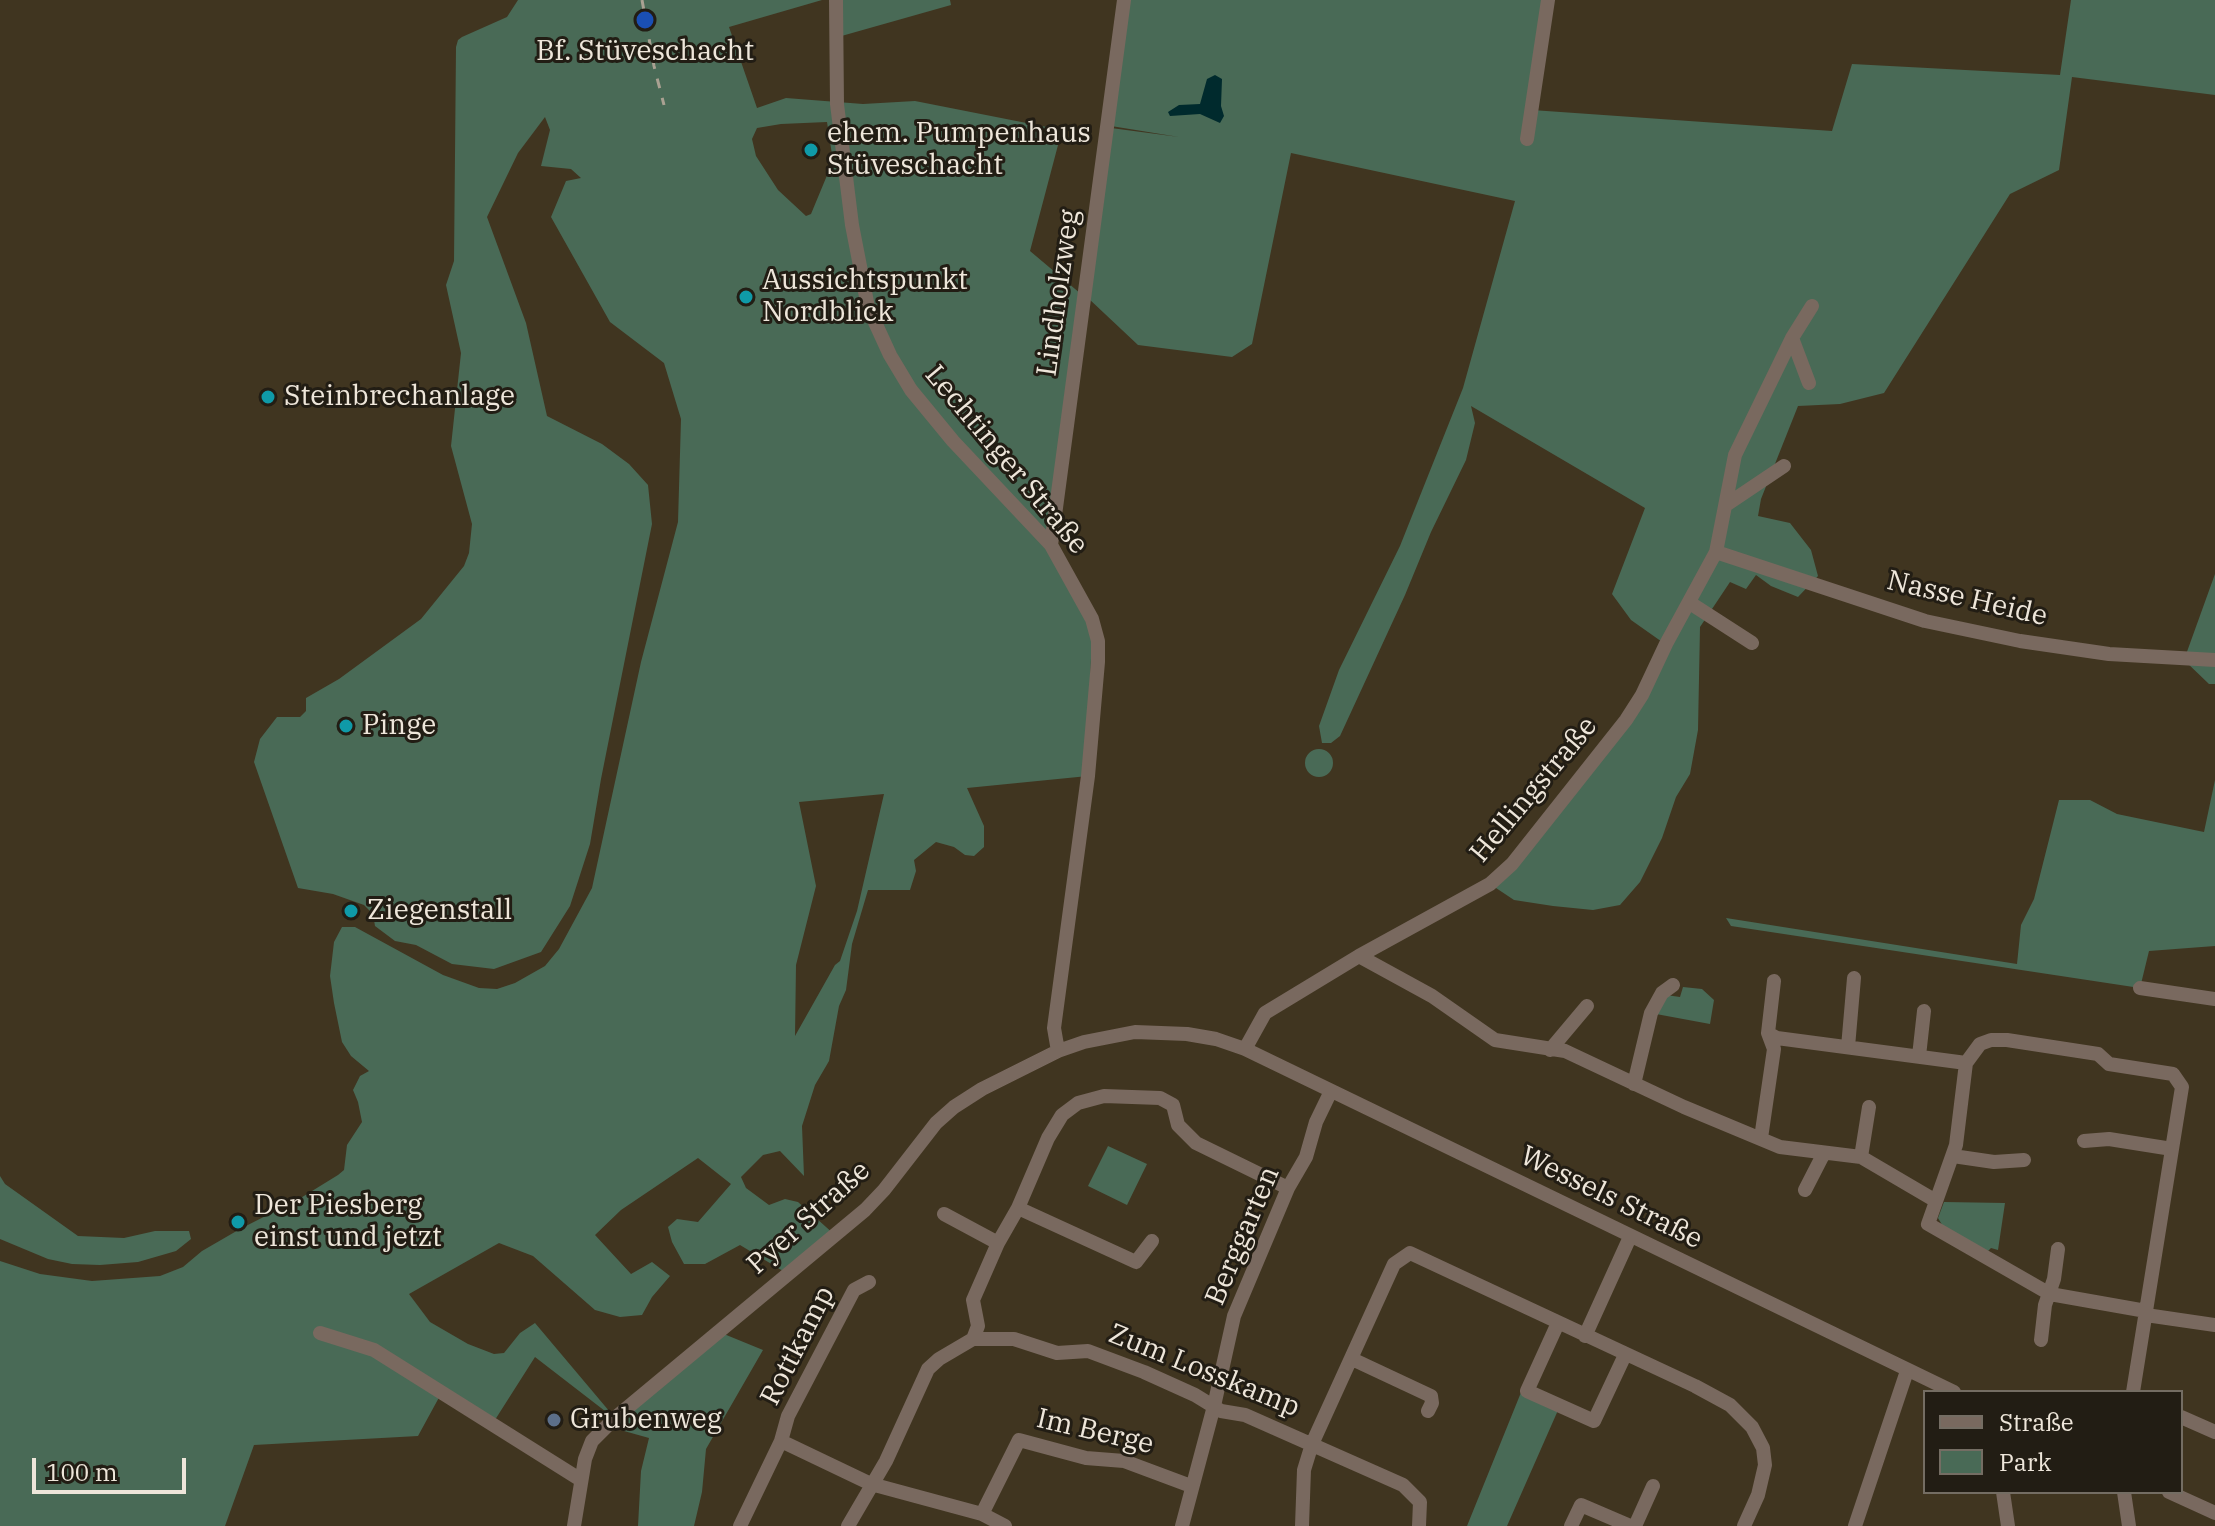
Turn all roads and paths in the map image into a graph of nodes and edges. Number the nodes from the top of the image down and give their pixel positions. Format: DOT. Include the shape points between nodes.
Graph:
graph roads {
  1 [pos="836,0"];
  2 [pos="1124,0"];
  3 [pos="1548,0"];
  4 [pos="1527,139"];
  5 [pos="1812,306"];
  6 [pos="1792,338"];
  7 [pos="1809,383"];
  8 [pos="1784,466"];
  9 [pos="1726,505"];
  10 [pos="1051,545"];
  11 [pos="1716,552"];
  12 [pos="1690,603"];
  13 [pos="1752,643"];
  14 [pos="2215,660"];
  15 [pos="1359,956"];
  16 [pos="1854,978"];
  17 [pos="1774,981"];
  18 [pos="1673,985"];
  19 [pos="2140,988"];
  20 [pos="2207,1002"];
  21 [pos="1587,1006"];
  22 [pos="1924,1011"];
  23 [pos="1768,1033"];
  24 [pos="1848,1047"];
  25 [pos="1245,1049"];
  26 [pos="1550,1050"];
  27 [pos="1058,1051"];
  28 [pos="1919,1056"];
  29 [pos="1966,1063"];
  30 [pos="1634,1084"];
  31 [pos="1331,1091"];
  32 [pos="1869,1107"];
  33 [pos="1761,1138"];
  34 [pos="2084,1141"];
  35 [pos="2172,1149"];
  36 [pos="1824,1153"];
  37 [pos="1953,1156"];
  38 [pos="1861,1157"];
  39 [pos="2024,1160"];
  40 [pos="1288,1188"];
  41 [pos="1805,1190"];
  42 [pos="1935,1204"];
  43 [pos="1018,1208"];
  44 [pos="944,1214"];
  45 [pos="1630,1237"];
  46 [pos="1152,1241"];
  47 [pos="998,1243"];
  48 [pos="2058,1249"];
  49 [pos="869,1282"];
  50 [pos="2050,1294"];
  51 [pos="2146,1313"];
  52 [pos="1558,1323"];
  53 [pos="2215,1325"];
  54 [pos="320,1333"];
  55 [pos="1585,1336"];
  56 [pos="973,1339"];
  57 [pos="2041,1340"];
  58 [pos="1625,1355"];
  59 [pos="1352,1359"];
  60 [pos="1907,1371"];
  61 [pos="1950,1390"];
  62 [pos="2133,1390"];
  63 [pos="1214,1406"];
  64 [pos="1428,1411"];
  65 [pos="2183,1418"];
  66 [pos="2215,1432"];
  67 [pos="781,1441"];
  68 [pos="1312,1444"];
  69 [pos="581,1480"];
  70 [pos="871,1484"];
  71 [pos="1191,1486"];
  72 [pos="1653,1486"];
  73 [pos="2003,1494"];
  74 [pos="2124,1494"];
  75 [pos="2173,1494"];
  76 [pos="2215,1513"];
  77 [pos="982,1514"];
  78 [pos="574,1526"];
  79 [pos="740,1526"];
  80 [pos="848,1526"];
  81 [pos="1005,1526"];
  82 [pos="1182,1526"];
  83 [pos="1302,1526"];
  84 [pos="1419,1526"];
  85 [pos="1571,1526"];
  86 [pos="1633,1526"];
  87 [pos="1744,1526"];
  88 [pos="1855,1526"];
  89 [pos="2008,1526"];
  90 [pos="2129,1526"];
  1 -- 10 [label="street, Lechtinger Straße" via="837,104 868,307 911,390"];
  2 -- 10 [label="street, Lindholzweg"];
  3 -- 4 [label="street"];
  5 -- 6 [label="street, Hellingstraße"];
  6 -- 7 [label="street"];
  6 -- 9 [label="street, Hellingstraße" via="1735,455"];
  8 -- 9 [label="street"];
  9 -- 11 [label="street, Hellingstraße"];
  10 -- 27 [label="street, Lechtinger Straße" via="1092,619 1098,641 1088,776 1054,1028"];
  11 -- 12 [label="street, Hellingstraße"];
  11 -- 14 [label="street, Nasse Heide" via="1925,621 2109,654"];
  12 -- 13 [label="street"];
  12 -- 15 [label="street, Hellingstraße" via="1626,720 1512,864 1490,884"];
  15 -- 25 [label="street, Hellingstraße" via="1265,1013"];
  15 -- 26 [label="street" via="1432,996 1495,1040"];
  16 -- 24 [label="street"];
  17 -- 23 [label="street"];
  18 -- 30 [label="street" via="1651,1013"];
  19 -- 20 [label="street"];
  21 -- 26 [label="street"];
  22 -- 28 [label="street"];
  23 -- 24 [label="street"];
  23 -- 33 [label="street" via="1774,1049"];
  24 -- 28 [label="street"];
  25 -- 27 [label="street, Pyer Straße" via="1187,1034 1135,1032"];
  25 -- 31 [label="street, Wessels Straße"];
  26 -- 30 [label="street" via="1565,1051"];
  27 -- 69 [label="street, Pyer Straße" via="982,1089 936,1123 865,1210 610,1422 592,1441"];
  28 -- 29 [label="street"];
  29 -- 35 [label="street" via="1980,1044 2007,1040 2098,1054 2109,1064 2173,1074 2182,1087"];
  29 -- 37 [label="street"];
  30 -- 33 [label="street"];
  31 -- 40 [label="street, Berggarten"];
  31 -- 45 [label="street, Wessels Straße"];
  32 -- 38 [label="street"];
  33 -- 36 [label="street" via="1780,1147"];
  34 -- 35 [label="street" via="2109,1139"];
  35 -- 51 [label="street"];
  36 -- 38 [label="street"];
  36 -- 41 [label="street"];
  37 -- 39 [label="street"];
  37 -- 42 [label="street"];
  38 -- 42 [label="street"];
  40 -- 43 [label="street" via="1196,1143 1178,1125 1173,1105 1160,1098 1104,1096 1078,1103 1062,1115"];
  40 -- 63 [label="street, Berggarten" via="1234,1316"];
  42 -- 50 [label="street" via="1928,1224"];
  43 -- 46 [label="street" via="1136,1262"];
  43 -- 47 [label="street"];
  44 -- 47 [label="street"];
  45 -- 55 [label="street"];
  45 -- 60 [label="street, Wessels Straße"];
  47 -- 56 [label="street" via="973,1300 978,1326"];
  48 -- 50 [label="street"];
  49 -- 67 [label="street, Rottkamp" via="854,1290 788,1416"];
  50 -- 51 [label="street"];
  50 -- 57 [label="street"];
  51 -- 53 [label="street"];
  51 -- 62 [label="street"];
  52 -- 55 [label="street"];
  52 -- 58 [label="street" via="1527,1391 1594,1421"];
  52 -- 59 [label="street" via="1410,1253 1394,1264"];
  54 -- 69 [label="street" via="374,1350"];
  55 -- 58 [label="street"];
  56 -- 63 [label="street, Zum Losskamp" via="1014,1339 1057,1353 1088,1351"];
  56 -- 70 [label="street" via="928,1369"];
  58 -- 87 [label="street" via="1721,1399 1749,1423 1763,1448 1765,1465"];
  59 -- 64 [label="street" via="1431,1396"];
  59 -- 68 [label="street"];
  60 -- 61 [label="street, Wessels Straße"];
  60 -- 88 [label="street"];
  63 -- 68 [label="street, Zum Losskamp"];
  63 -- 71 [label="street, Berggarten"];
  65 -- 66 [label="street"];
  67 -- 70 [label="street, Rottkamp"];
  67 -- 79 [label="street, Rottkamp"];
  68 -- 83 [label="street" via="1304,1470"];
  68 -- 84 [label="street, Zum Losskamp" via="1403,1485 1420,1502"];
  69 -- 78 [label="street, Pyer Straße"];
  70 -- 77 [label="street, Rottkamp"];
  70 -- 80 [label="street"];
  71 -- 77 [label="street, Im Berge" via="1124,1461 1086,1458 1019,1440"];
  71 -- 82 [label="street, Berggarten"];
  72 -- 86 [label="street"];
  73 -- 89 [label="street"];
  74 -- 90 [label="street"];
  75 -- 76 [label="street"];
  77 -- 81 [label="street, Rottkamp"];
  85 -- 86 [label="street" via="1581,1505"];
}
